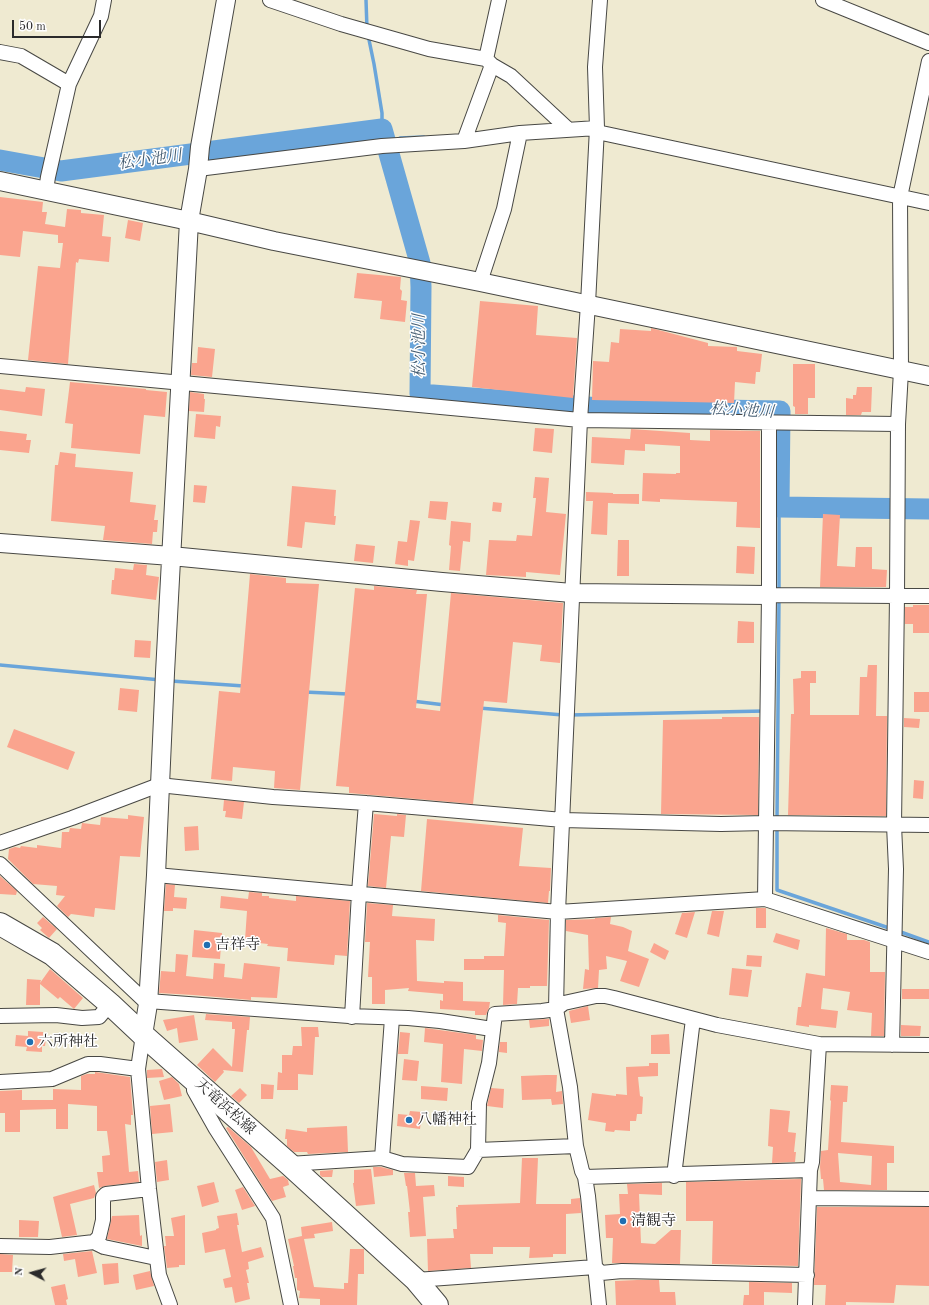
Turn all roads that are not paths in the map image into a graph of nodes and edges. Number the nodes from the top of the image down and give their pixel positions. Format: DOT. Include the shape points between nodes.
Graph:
graph roads {
  1 [pos="104,0"];
  2 [pos="226,0"];
  3 [pos="270,0"];
  4 [pos="499,0"];
  5 [pos="600,0"];
  6 [pos="831,1"];
  7 [pos="929,43"];
  8 [pos="0,52"];
  9 [pos="929,61"];
  10 [pos="489,62"];
  11 [pos="69,84"];
  12 [pos="569,130"];
  13 [pos="597,130"];
  14 [pos="520,133"];
  15 [pos="464,140"];
  16 [pos="198,169"];
  17 [pos="48,178"];
  18 [pos="0,181"];
  19 [pos="900,197"];
  20 [pos="929,203"];
  21 [pos="189,221"];
  22 [pos="480,282"];
  23 [pos="588,304"];
  24 [pos="0,366"];
  25 [pos="901,370"];
  26 [pos="929,376"];
  27 [pos="180,383"];
  28 [pos="581,412"];
  29 [pos="770,422"];
  30 [pos="898,424"];
  31 [pos="0,543"];
  32 [pos="171,556"];
  33 [pos="572,593"];
  34 [pos="769,595"];
  35 [pos="897,596"];
  36 [pos="929,596"];
  37 [pos="159,784"];
  38 [pos="366,803"];
  39 [pos="563,820"];
  40 [pos="768,823"];
  41 [pos="894,825"];
  42 [pos="929,825"];
  43 [pos="0,843"];
  44 [pos="0,864"];
  45 [pos="156,875"];
  46 [pos="359,894"];
  47 [pos="765,899"];
  48 [pos="558,912"];
  49 [pos="0,924"];
  50 [pos="894,940"];
  51 [pos="929,952"];
  52 [pos="148,1003"];
  53 [pos="110,1004"];
  54 [pos="556,1009"];
  55 [pos="0,1016"];
  56 [pos="352,1016"];
  57 [pos="392,1018"];
  58 [pos="692,1019"];
  59 [pos="492,1029"];
  60 [pos="143,1035"];
  61 [pos="819,1044"];
  62 [pos="929,1045"];
  63 [pos="892,1046"];
  64 [pos="138,1069"];
  65 [pos="0,1082"];
  66 [pos="198,1083"];
  67 [pos="576,1146"];
  68 [pos="478,1150"];
  69 [pos="382,1158"];
  70 [pos="289,1164"];
  71 [pos="810,1170"];
  72 [pos="674,1176"];
  73 [pos="584,1177"];
  74 [pos="149,1189"];
  75 [pos="809,1198"];
  76 [pos="929,1200"];
  77 [pos="94,1242"];
  78 [pos="0,1246"];
  79 [pos="156,1258"];
  80 [pos="595,1267"];
  81 [pos="807,1275"];
  82 [pos="416,1280"];
  83 [pos="170,1305"];
  84 [pos="291,1305"];
  85 [pos="437,1305"];
  86 [pos="599,1305"];
  87 [pos="805,1305"];
  1 -- 11 [label="street" via="100,16"];
  2 -- 16 [label="street"];
  3 -- 10 [label="street" via="429,49"];
  4 -- 10 [label="street"];
  5 -- 13 [label="street" via="595,67"];
  6 -- 7 [label="street"];
  8 -- 11 [label="street" via="21,56"];
  9 -- 19 [label="street"];
  10 -- 12 [label="street" via="511,76"];
  10 -- 15 [label="street"];
  11 -- 17 [label="street"];
  12 -- 13 [label="street"];
  12 -- 14 [label="street"];
  13 -- 19 [label="street"];
  13 -- 23 [label="street"];
  14 -- 15 [label="street"];
  14 -- 22 [label="street" via="504,209"];
  15 -- 16 [label="street" via="388,146"];
  16 -- 21 [label="street"];
  17 -- 18 [label="street"];
  17 -- 21 [label="street"];
  19 -- 20 [label="street"];
  19 -- 25 [label="street"];
  21 -- 22 [label="street" via="274,241"];
  21 -- 27 [label="street"];
  22 -- 23 [label="street"];
  23 -- 25 [label="street"];
  23 -- 28 [label="street"];
  24 -- 27 [label="street"];
  25 -- 26 [label="street"];
  25 -- 30 [label="street"];
  27 -- 28 [label="street"];
  27 -- 32 [label="street"];
  28 -- 29 [label="street"];
  28 -- 33 [label="street"];
  29 -- 30 [label="street"];
  29 -- 34 [label="street"];
  30 -- 35 [label="street"];
  31 -- 32 [label="street"];
  32 -- 33 [label="street"];
  32 -- 37 [label="street"];
  33 -- 34 [label="street"];
  33 -- 39 [label="street"];
  34 -- 35 [label="street"];
  34 -- 40 [label="street"];
  35 -- 36 [label="street"];
  35 -- 41 [label="street"];
  37 -- 38 [label="street" via="273,797"];
  37 -- 43 [label="street"];
  37 -- 45 [label="street"];
  38 -- 39 [label="street"];
  38 -- 46 [label="street"];
  39 -- 40 [label="street"];
  39 -- 48 [label="street"];
  40 -- 41 [label="street"];
  40 -- 47 [label="street"];
  41 -- 42 [label="street"];
  41 -- 50 [label="street"];
  44 -- 52 [label="street"];
  45 -- 46 [label="street"];
  45 -- 52 [label="street"];
  46 -- 48 [label="street"];
  46 -- 56 [label="street"];
  47 -- 48 [label="street"];
  47 -- 50 [label="street"];
  48 -- 54 [label="street"];
  49 -- 53 [label="main road, 天竜浜松線" via="52,954"];
  50 -- 51 [label="street"];
  50 -- 63 [label="street"];
  52 -- 56 [label="street"];
  52 -- 60 [label="street"];
  53 -- 55 [label="street" via="98,1017"];
  53 -- 60 [label="main road, 天竜浜松線"];
  54 -- 58 [label="street" via="564,1003 605,996"];
  54 -- 59 [label="street" via="495,1014"];
  54 -- 67 [label="street" via="570,1087"];
  56 -- 57 [label="street"];
  57 -- 59 [label="street" via="440,1021"];
  57 -- 69 [label="street"];
  58 -- 61 [label="street"];
  58 -- 72 [label="street"];
  59 -- 68 [label="street" via="489,1063 479,1103"];
  60 -- 64 [label="street"];
  60 -- 66 [label="main road, 天竜浜松線"];
  61 -- 63 [label="street"];
  61 -- 71 [label="street"];
  62 -- 63 [label="street"];
  64 -- 65 [label="street" via="88,1064 52,1079"];
  64 -- 74 [label="street"];
  66 -- 70 [label="main road, 天竜浜松線"];
  66 -- 84 [label="street" via="194,1090 273,1218"];
  67 -- 68 [label="street"];
  67 -- 73 [label="street"];
  68 -- 69 [label="street" via="468,1167 402,1164"];
  69 -- 70 [label="street"];
  70 -- 82 [label="main road, 天竜浜松線"];
  71 -- 72 [label="street"];
  71 -- 75 [label="street"];
  72 -- 73 [label="street"];
  73 -- 80 [label="street"];
  74 -- 77 [label="street" via="106,1194 103,1197 103,1220 99,1237"];
  74 -- 79 [label="street"];
  75 -- 76 [label="street"];
  75 -- 81 [label="street"];
  77 -- 78 [label="street" via="50,1247"];
  77 -- 79 [label="street" via="104,1247"];
  79 -- 83 [label="street" via="160,1282"];
  80 -- 81 [label="street" via="601,1272"];
  80 -- 82 [label="street"];
  80 -- 86 [label="street"];
  81 -- 87 [label="street"];
  82 -- 85 [label="main road, 天竜浜松線"];
}
